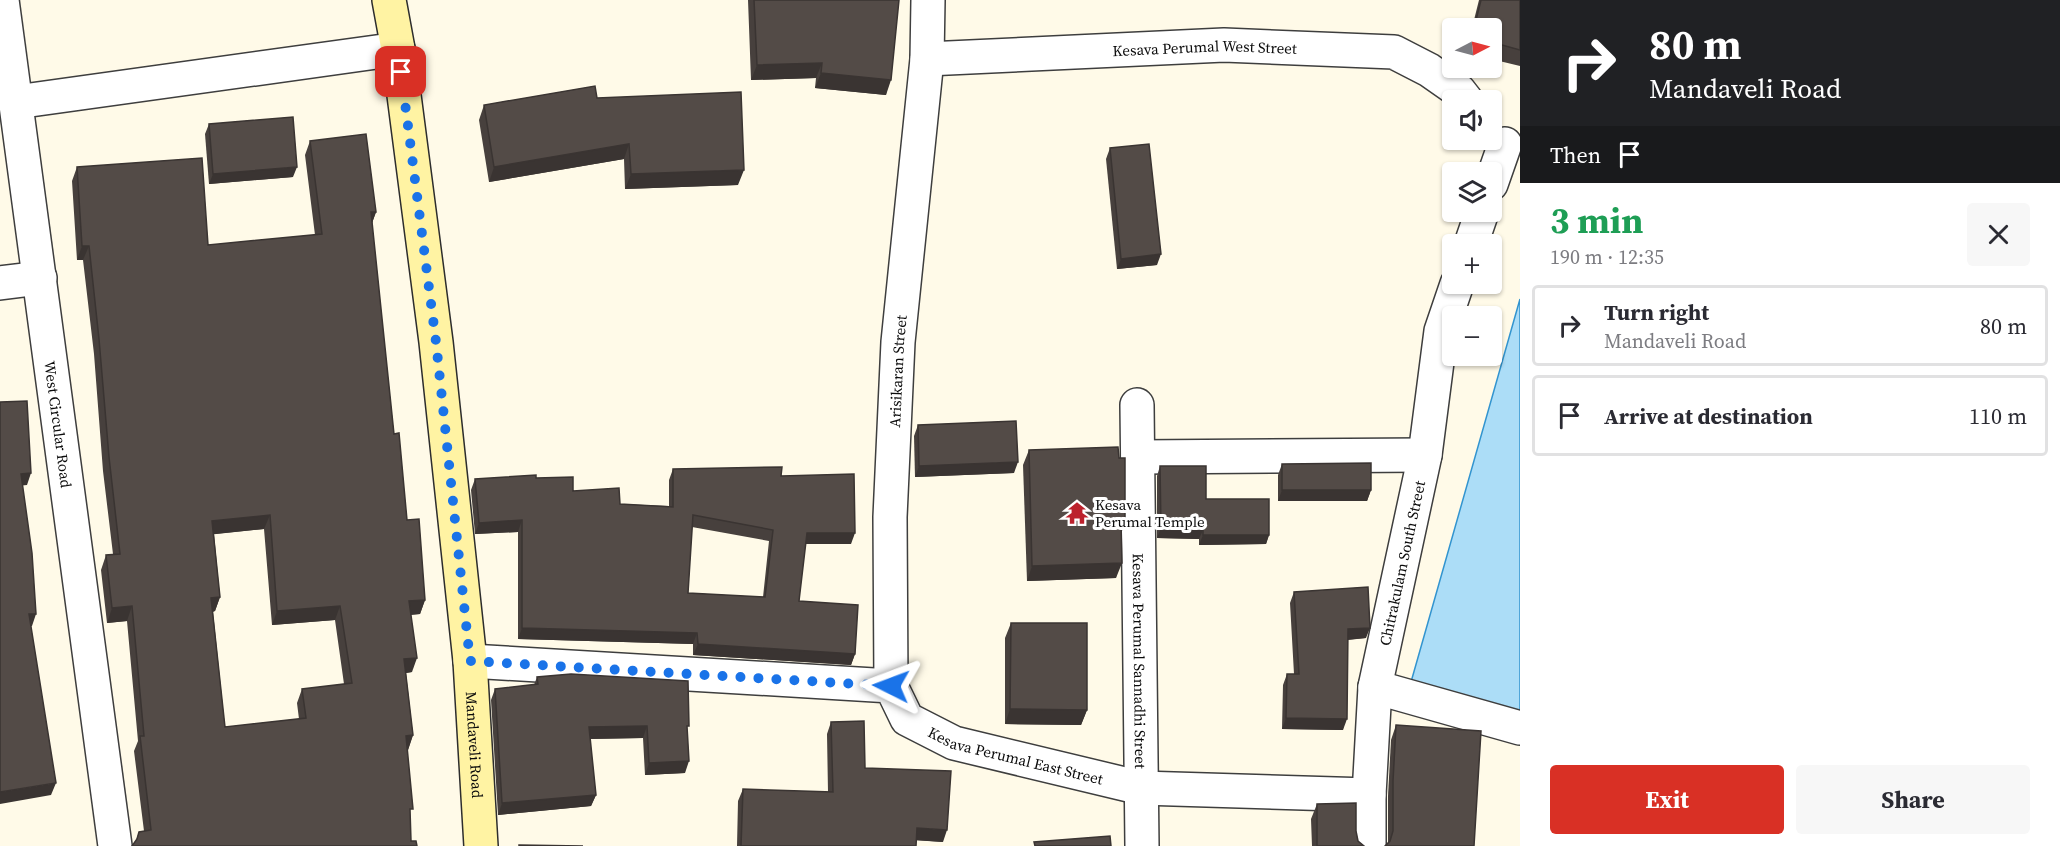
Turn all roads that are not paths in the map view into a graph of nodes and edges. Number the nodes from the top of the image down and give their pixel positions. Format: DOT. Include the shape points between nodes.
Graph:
graph roads {
  1 [pos="2,0"];
  2 [pos="389,0"];
  3 [pos="928,0"];
  4 [pos="398,49"];
  5 [pos="927,58"];
  6 [pos="1456,90"];
  7 [pos="16,102"];
  8 [pos="1505,141"];
  9 [pos="1498,162"];
  10 [pos="40,278"];
  11 [pos="0,283"];
  12 [pos="1454,294"];
  13 [pos="1137,405"];
  14 [pos="1425,455"];
  15 [pos="1138,457"];
  16 [pos="470,661"];
  17 [pos="891,686"];
  18 [pos="1375,687"];
  19 [pos="1520,728"];
  20 [pos="1141,788"];
  21 [pos="1369,795"];
  22 [pos="115,846"];
  23 [pos="481,846"];
  24 [pos="1142,846"];
  25 [pos="1369,846"];
  1 -- 7 [label="street, West Circular Road"];
  2 -- 4 [label="street, Mandaveli Road"];
  3 -- 5 [label="street, Arisikaran Street"];
  4 -- 7 [label="street"];
  4 -- 16 [label="street, Mandaveli Road" via="436,342"];
  5 -- 6 [label="street, Kesava Perumal West Street" via="1224,45 1394,52"];
  5 -- 17 [label="street, Arisikaran Street" via="898,342 890,517"];
  7 -- 10 [label="street, West Circular Road"];
  8 -- 9 [label="street"];
  10 -- 11 [label="street"];
  10 -- 22 [label="street, West Circular Road"];
  12 -- 14 [label="street, Chitrakulam South Street" via="1441,331"];
  13 -- 15 [label="street, Kesava Perumal Sannadhi Street"];
  14 -- 15 [label="street"];
  14 -- 18 [label="street, Chitrakulam South Street"];
  15 -- 20 [label="street, Kesava Perumal Sannadhi Street"];
  16 -- 17 [label="street"];
  16 -- 23 [label="street, Mandaveli Road"];
  17 -- 20 [label="street, Kesava Perumal East Street" via="907,719 954,743"];
  18 -- 19 [label="street"];
  18 -- 21 [label="street, Chitrakulam South Street"];
  20 -- 21 [label="street, Kesava Perumal East Street"];
  20 -- 24 [label="street, Kesava Perumal Sannadhi Street"];
  21 -- 25 [label="street, Chitrakulam South Street"];
}
